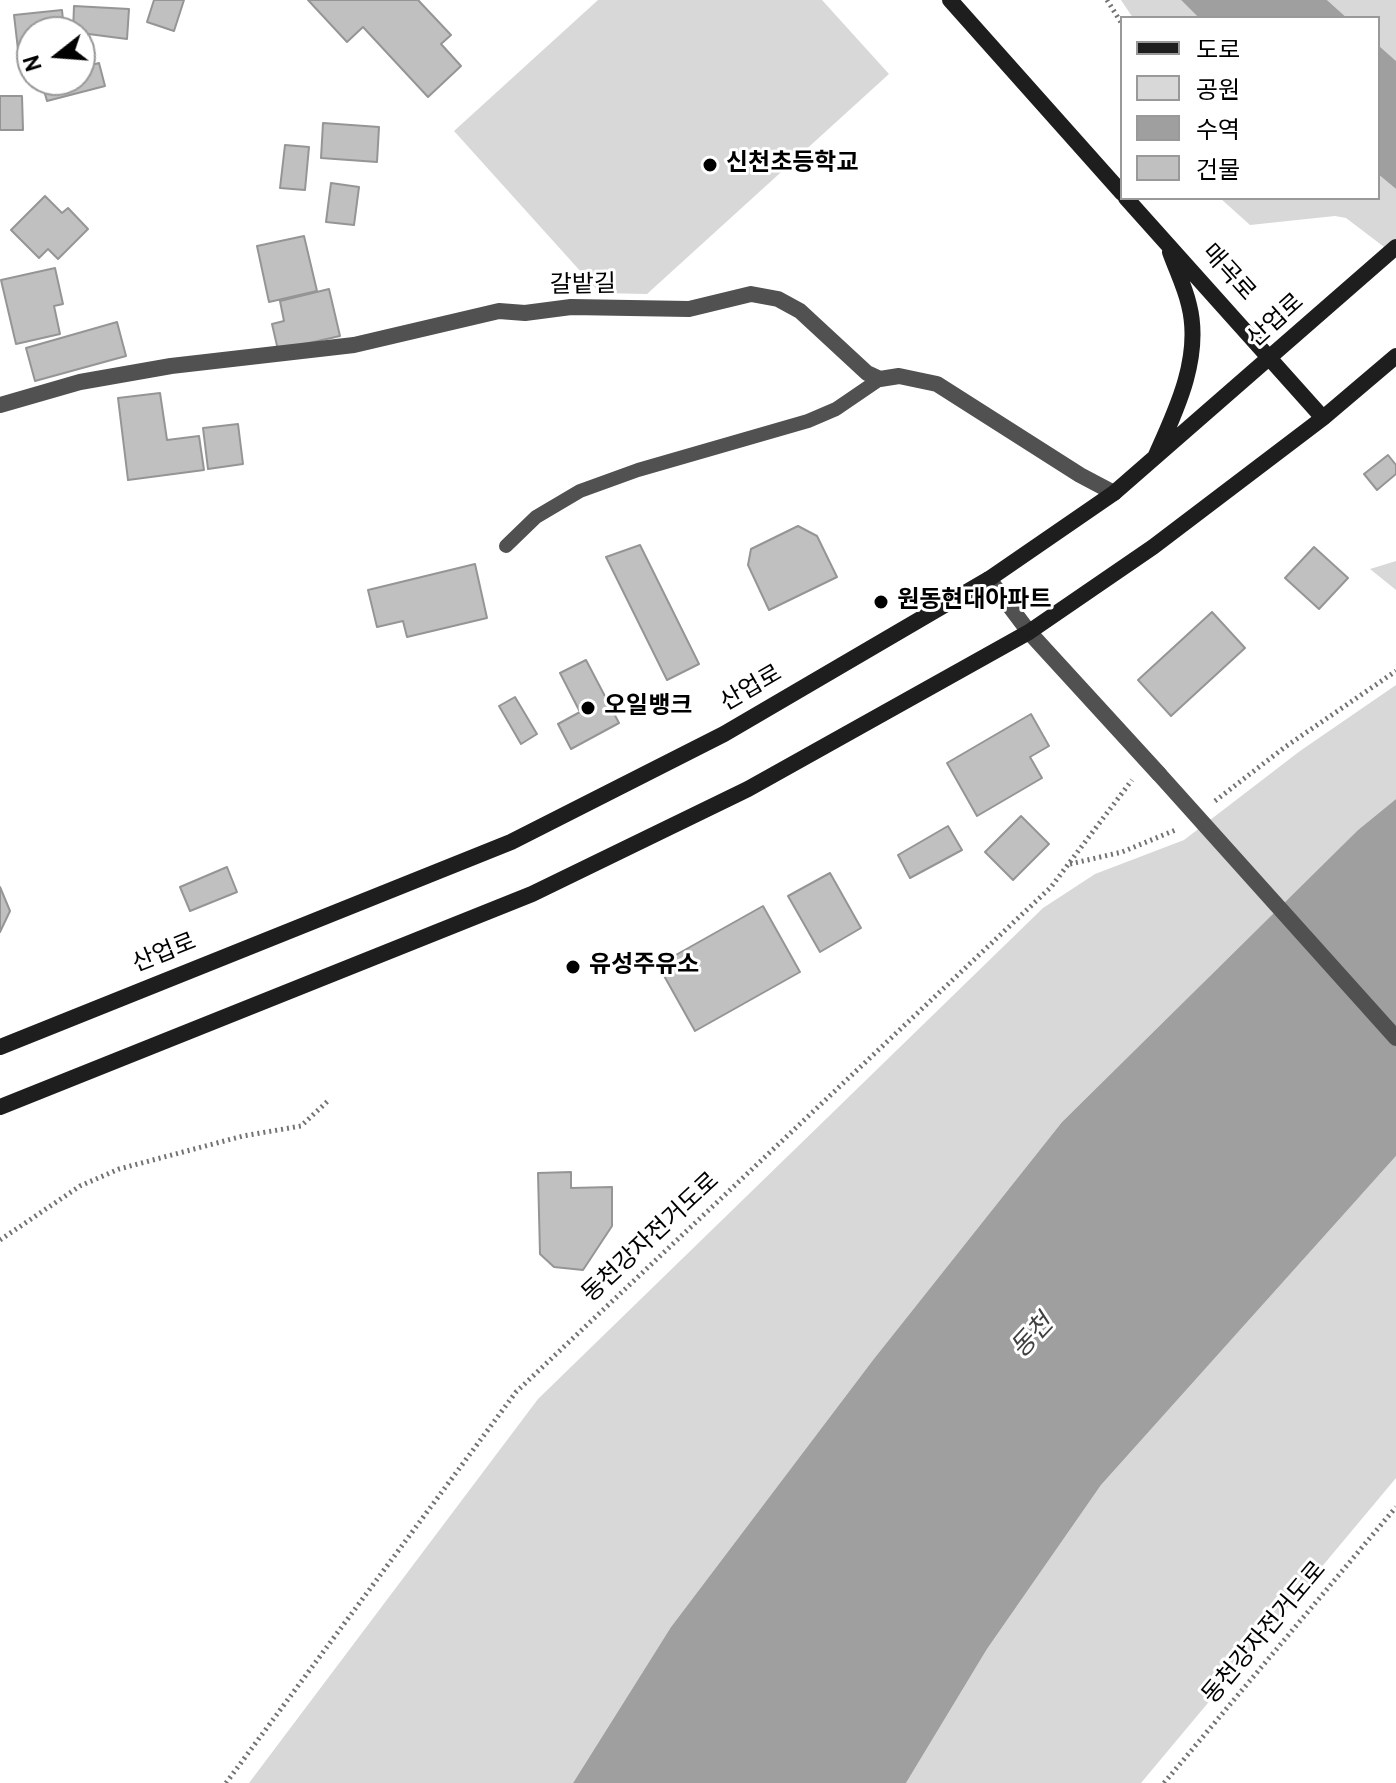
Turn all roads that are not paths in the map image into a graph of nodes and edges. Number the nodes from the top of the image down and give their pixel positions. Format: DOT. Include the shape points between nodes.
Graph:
graph roads {
  1 [pos="950,0"];
  2 [pos="1120,191"];
  3 [pos="1128,200"];
  4 [pos="1166,243"];
  5 [pos="1396,247"];
  6 [pos="1396,356"];
  7 [pos="1271,360"];
  8 [pos="880,379"];
  9 [pos="0,405"];
  10 [pos="1323,418"];
  11 [pos="1154,459"];
  12 [pos="1114,493"];
  13 [pos="506,546"];
  14 [pos="989,579"];
  15 [pos="1029,632"];
  16 [pos="1396,1038"];
  17 [pos="0,1047"];
  18 [pos="0,1107"];
  1 -- 2 [label="main road"];
  3 -- 4 [label="main road, 매곡로"];
  4 -- 7 [label="main road, 매곡로"];
  4 -- 11 [label="main road" via="1190,306 1192,345 1181,399"];
  5 -- 7 [label="main road, 산업로"];
  6 -- 10 [label="main road"];
  7 -- 10 [label="main road, 매곡로"];
  7 -- 11 [label="main road, 산업로"];
  8 -- 9 [label="street, 갈밭길" via="800,311 778,299 751,294 689,309 571,307 486,313 354,345 80,382"];
  8 -- 12 [label="street" via="899,376 937,384"];
  8 -- 13 [label="lane" via="808,421 580,491 536,517"];
  10 -- 15 [label="main road" via="1153,547"];
  11 -- 12 [label="main road, 산업로"];
  12 -- 14 [label="main road, 산업로"];
  14 -- 15 [label="street"];
  14 -- 17 [label="main road, 산업로" via="724,734 511,842"];
  15 -- 16 [label="street, bridge"];
  15 -- 18 [label="main road" via="748,789 532,894"];
}
